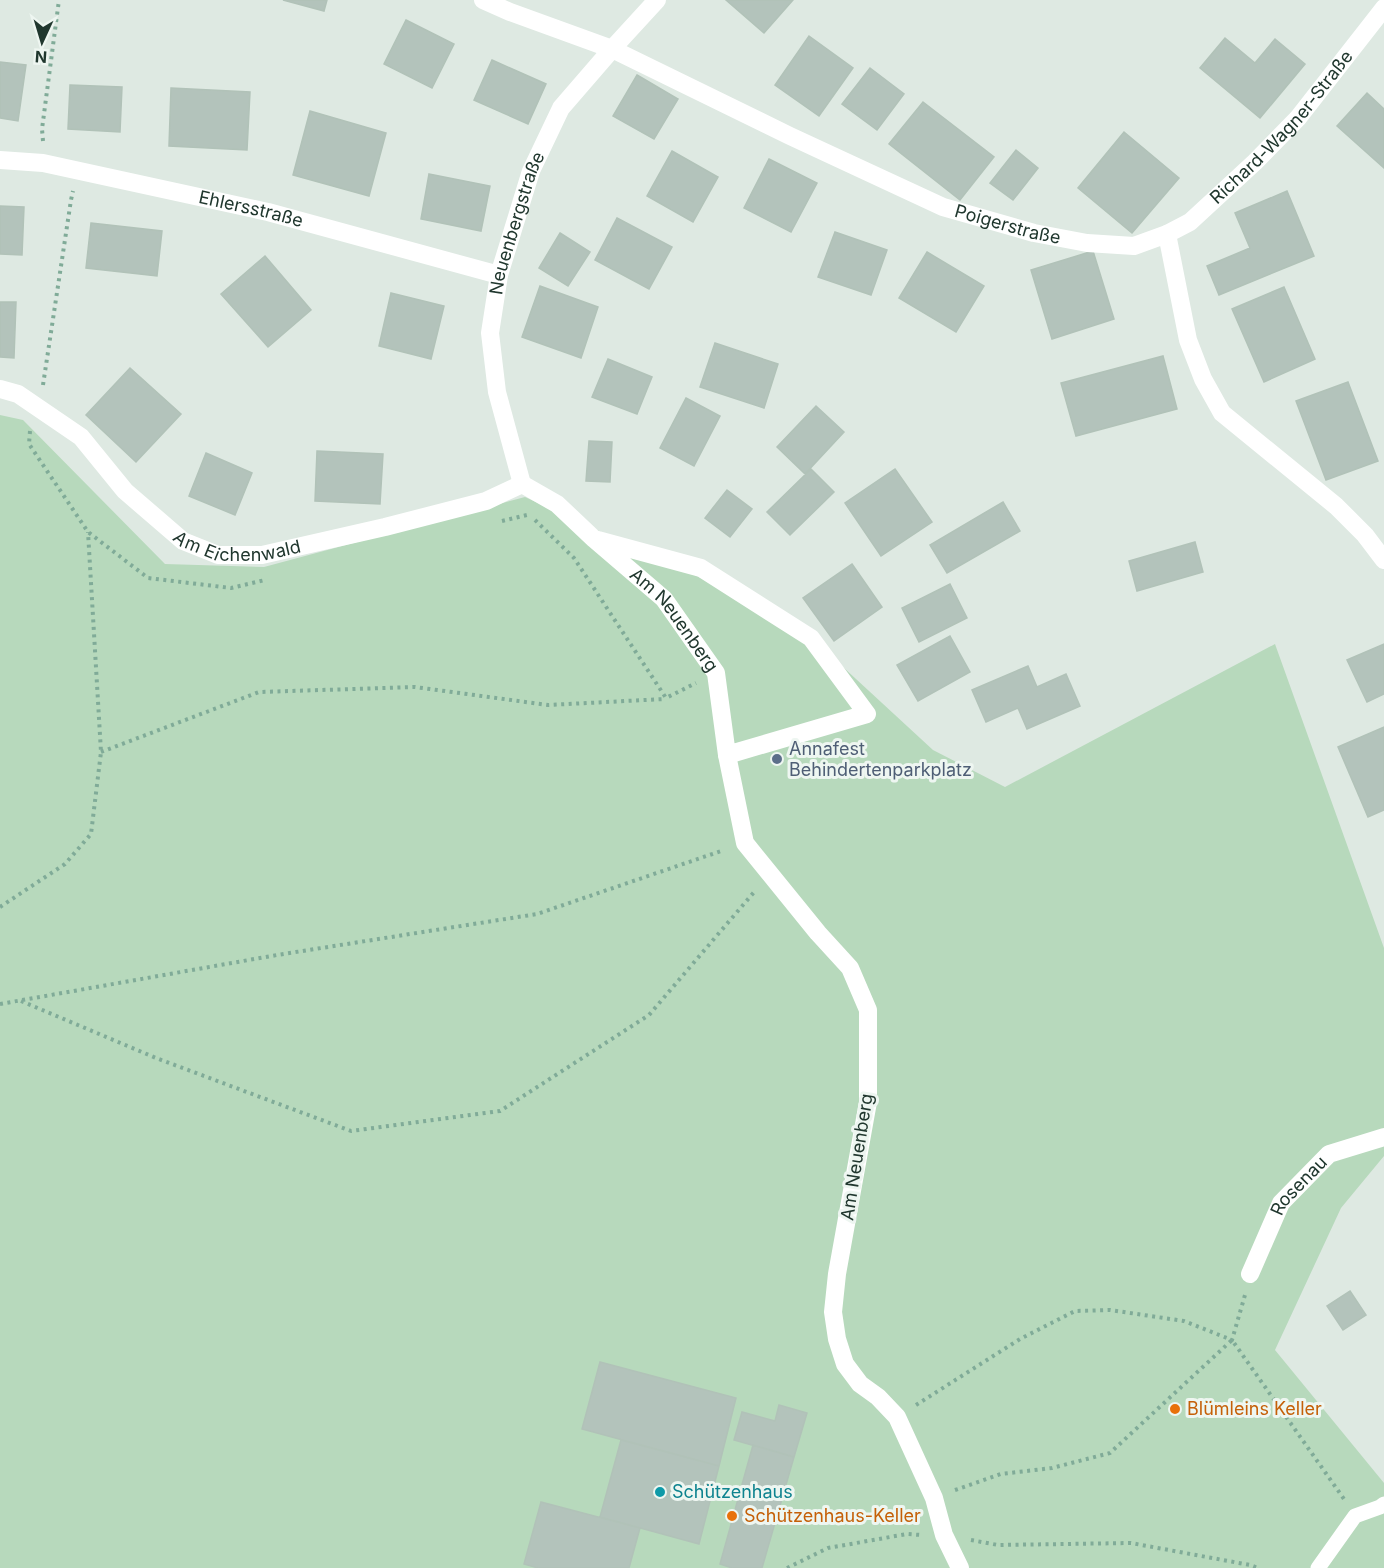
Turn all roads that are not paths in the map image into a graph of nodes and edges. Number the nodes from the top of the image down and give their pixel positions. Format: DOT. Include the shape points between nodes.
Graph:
graph roads {
  1 [pos="483,0"];
  2 [pos="657,0"];
  3 [pos="1384,8"];
  4 [pos="612,49"];
  5 [pos="0,160"];
  6 [pos="1167,234"];
  7 [pos="499,275"];
  8 [pos="0,388"];
  9 [pos="522,484"];
  10 [pos="594,539"];
  11 [pos="1384,560"];
  12 [pos="727,755"];
  13 [pos="1384,1137"];
  14 [pos="1250,1274"];
  15 [pos="1384,1504"];
  16 [pos="960,1568"];
  17 [pos="1318,1568"];
  1 -- 4 [label="street, Poigerstraße"];
  2 -- 4 [label="street, Neuenbergstraße"];
  3 -- 6 [label="street, Richard-Wagner-Straße" via="1298,117 1255,162 1190,222"];
  4 -- 6 [label="street, Poigerstraße" via="943,207 1034,233 1087,243 1134,246"];
  4 -- 7 [label="street, Neuenbergstraße" via="561,108 531,171"];
  5 -- 7 [label="street, Ehlersstraße" via="43,163 268,212"];
  6 -- 11 [label="street" via="1188,340 1222,413 1336,506"];
  7 -- 9 [label="street, Neuenbergstraße" via="490,333 497,392"];
  8 -- 9 [label="street, Am Eichenwald" via="18,394 81,437 125,491 183,541 218,555 262,555 385,527 486,501"];
  9 -- 10 [label="street, Am Neuenberg" via="557,504"];
  10 -- 12 [label="street, Am Neuenberg" via="664,599 716,673"];
  10 -- 12 [label="street, Am Neuenberg" via="701,568 811,638 867,714"];
  12 -- 16 [label="street, Am Neuenberg" via="745,843 850,968 868,1010 868,1102 837,1274 833,1312 837,1339 845,1364 860,1384 897,1417"];
  13 -- 14 [label="street, Rosenau" via="1329,1154 1281,1203"];
  15 -- 17 [label="lane" via="1355,1516"];
}
